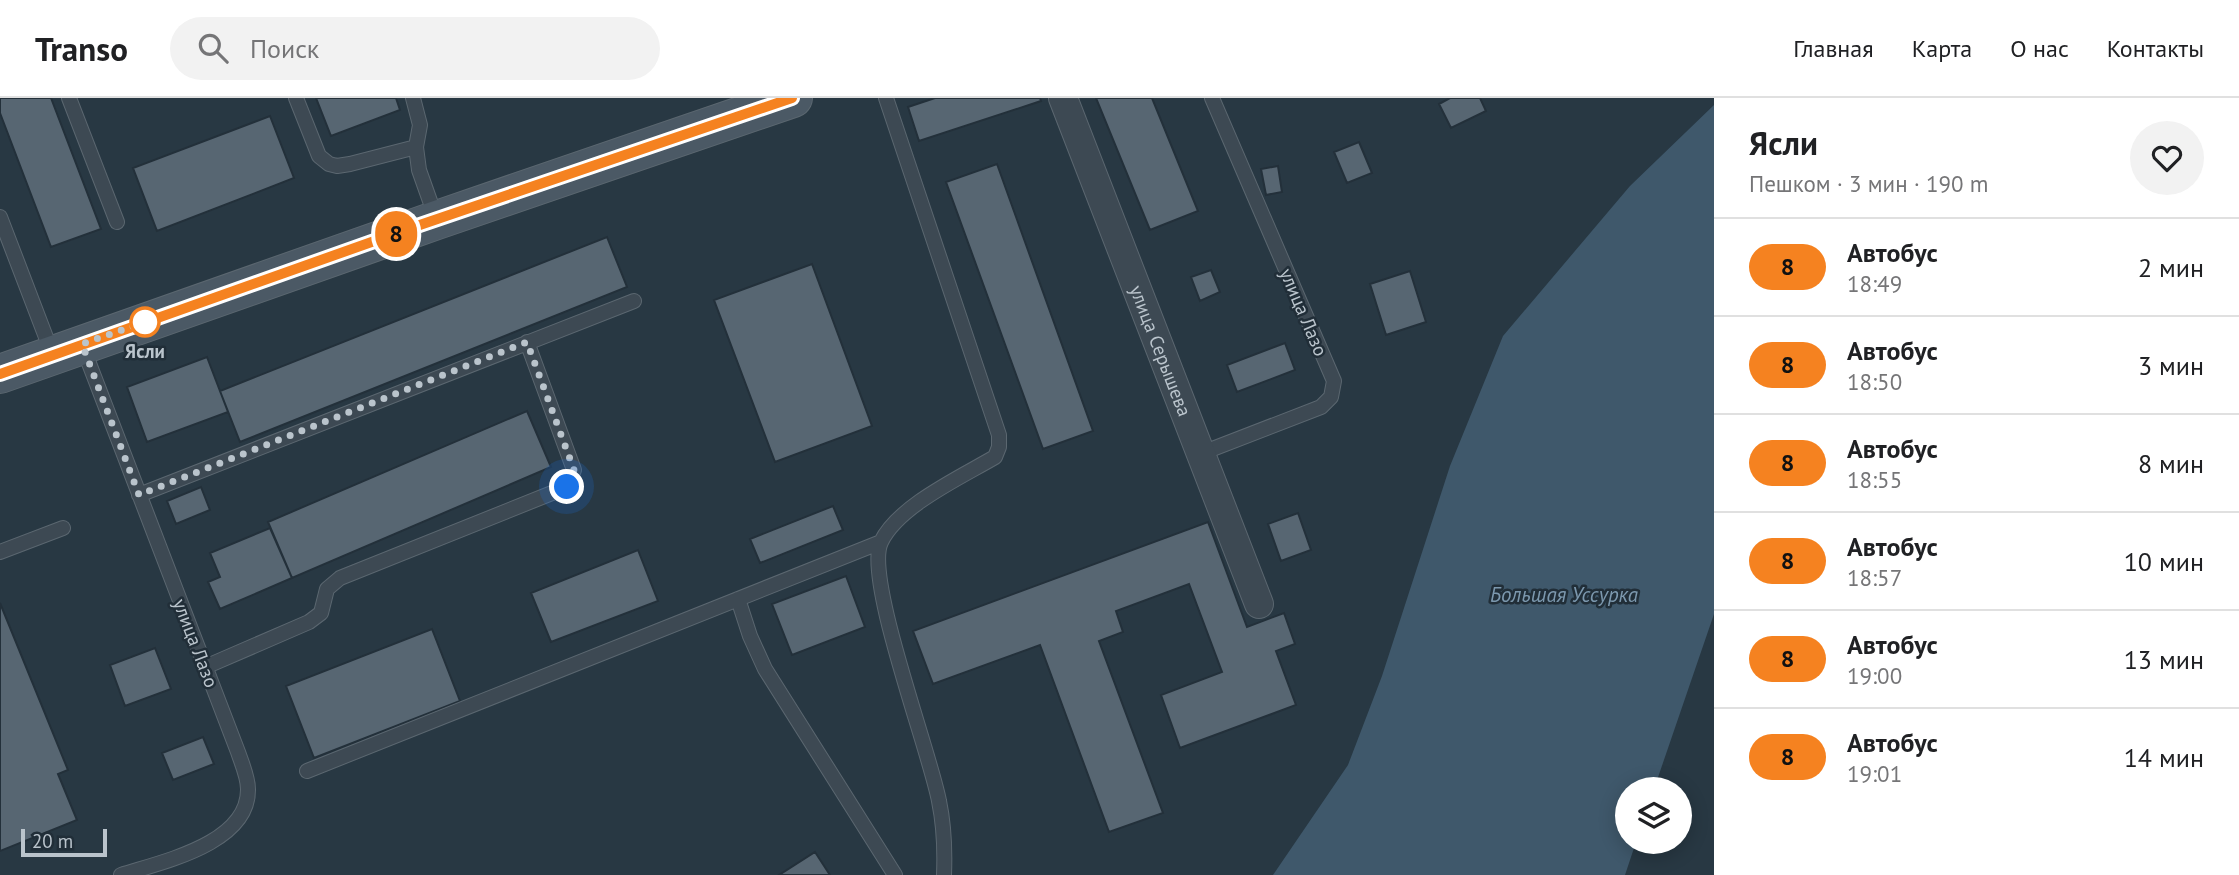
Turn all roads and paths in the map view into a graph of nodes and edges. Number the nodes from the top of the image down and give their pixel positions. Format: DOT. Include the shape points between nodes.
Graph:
graph roads {
  1 [pos="69,98"];
  2 [pos="296,98"];
  3 [pos="413,98"];
  4 [pos="793,98"];
  5 [pos="886,98"];
  6 [pos="1063,98"];
  7 [pos="1212,98"];
  8 [pos="416,147"];
  9 [pos="0,217"];
  10 [pos="437,220"];
  11 [pos="117,222"];
  12 [pos="634,301"];
  13 [pos="527,342"];
  14 [pos="67,349"];
  15 [pos="0,374"];
  16 [pos="1202,453"];
  17 [pos="139,495"];
  18 [pos="63,528"];
  19 [pos="881,542"];
  20 [pos="0,552"];
  21 [pos="738,600"];
  22 [pos="1259,604"];
  23 [pos="205,667"];
  24 [pos="307,771"];
  25 [pos="121,875"];
  26 [pos="895,875"];
  27 [pos="944,875"];
  1 -- 11 [label="lane"];
  2 -- 8 [label="lane" via="319,156 329,164 350,164"];
  3 -- 8 [label="lane" via="421,125"];
  4 -- 10 [label="main road"];
  5 -- 19 [label="lane" via="999,435 999,447 995,457 900,517"];
  6 -- 16 [label="street, улица Серышева"];
  7 -- 16 [label="lane, улица Лазо" via="1334,381 1331,397 1321,407"];
  8 -- 10 [label="lane"];
  9 -- 14 [label="lane, улица Лазо"];
  10 -- 14 [label="main road"];
  12 -- 13 [label="lane"];
  13 -- 17 [label="lane"];
  13 -- 23 [label="lane" via="574,470 567,487 340,578 327,589 321,613 309,622"];
  14 -- 15 [label="main road"];
  14 -- 17 [label="lane, улица Лазо"];
  16 -- 22 [label="street, улица Серышева"];
  17 -- 23 [label="lane, улица Лазо"];
  18 -- 20 [label="lane"];
  19 -- 21 [label="lane"];
  19 -- 27 [label="lane" via="879,580 939,800"];
  21 -- 24 [label="lane"];
  21 -- 26 [label="lane" via="765,669"];
  23 -- 25 [label="lane, улица Лазо" via="238,752 248,788 246,806 238,821 219,838"];
}
